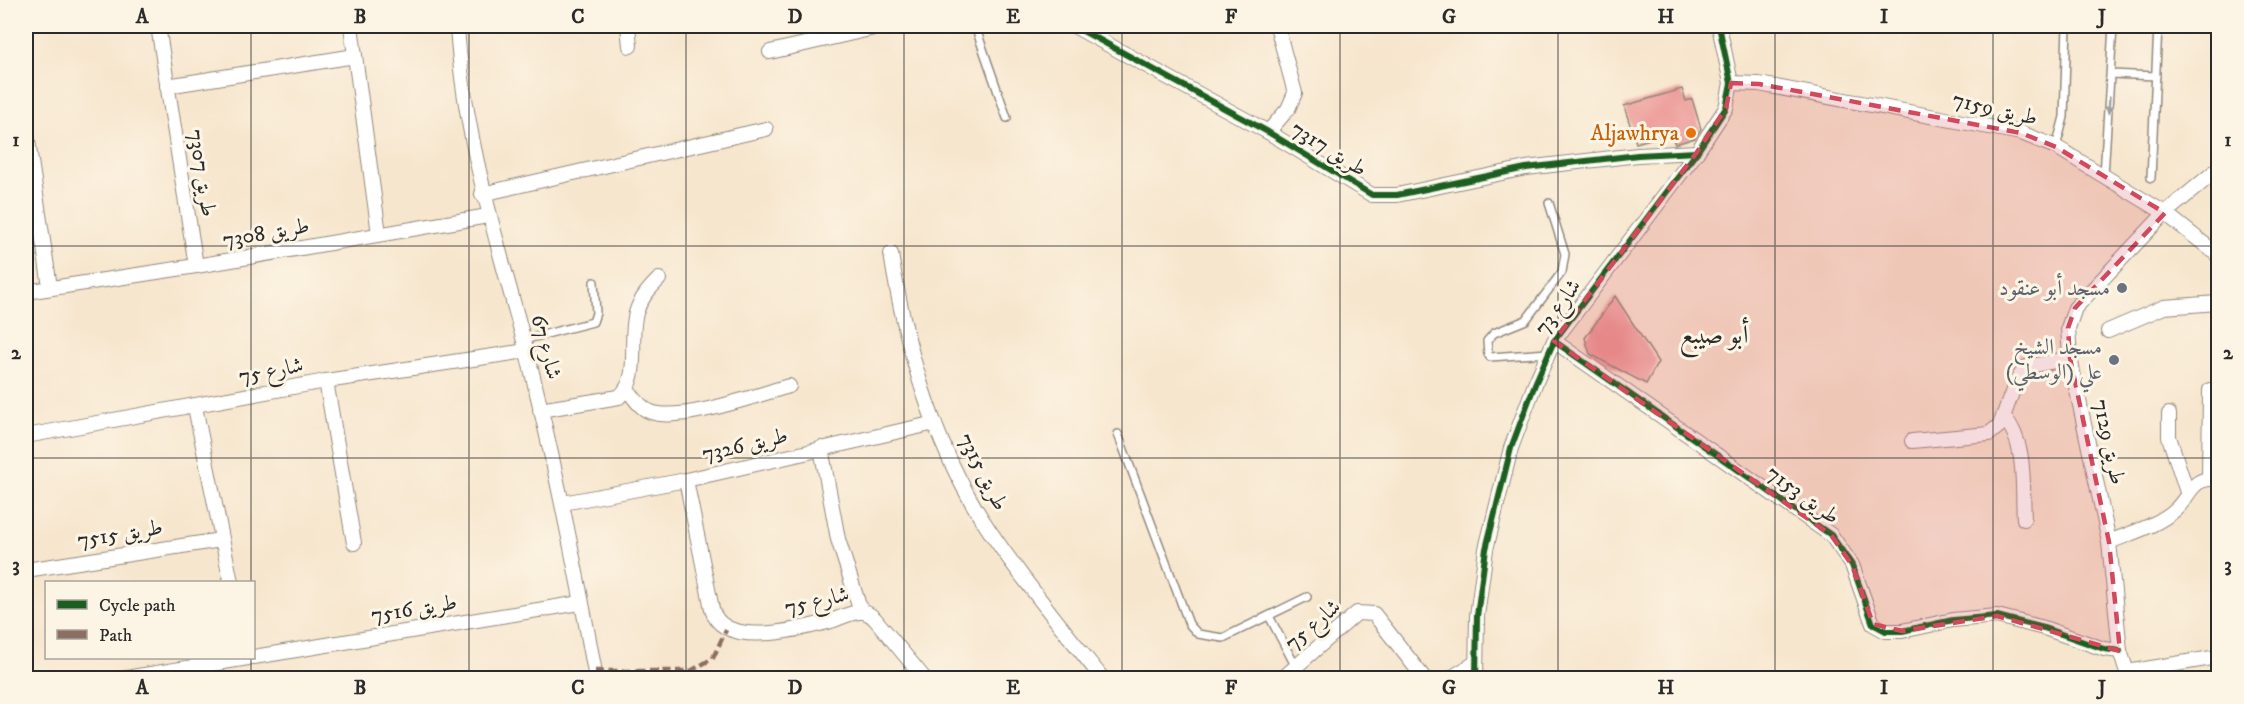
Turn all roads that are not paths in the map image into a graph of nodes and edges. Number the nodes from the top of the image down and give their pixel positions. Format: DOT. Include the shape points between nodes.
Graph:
graph roads {
  1 [pos="158,26"];
  2 [pos="351,26"];
  3 [pos="457,26"];
  4 [pos="628,26"];
  5 [pos="883,26"];
  6 [pos="975,26"];
  7 [pos="1074,26"];
  8 [pos="1277,26"];
  9 [pos="1719,26"];
  10 [pos="2067,26"];
  11 [pos="2113,26"];
  12 [pos="2158,26"];
  13 [pos="630,46"];
  14 [pos="770,52"];
  15 [pos="355,56"];
  16 [pos="2110,74"];
  17 [pos="2156,76"];
  18 [pos="1731,83"];
  19 [pos="166,86"];
  20 [pos="1007,118"];
  21 [pos="26,128"];
  22 [pos="766,129"];
  23 [pos="1268,132"];
  24 [pos="2056,147"];
  25 [pos="1697,152"];
  26 [pos="2218,169"];
  27 [pos="2104,176"];
  28 [pos="2151,178"];
  29 [pos="482,194"];
  30 [pos="1549,203"];
  31 [pos="2165,213"];
  32 [pos="488,216"];
  33 [pos="379,234"];
  34 [pos="891,254"];
  35 [pos="2218,255"];
  36 [pos="196,266"];
  37 [pos="659,279"];
  38 [pos="594,282"];
  39 [pos="50,287"];
  40 [pos="26,292"];
  41 [pos="2218,303"];
  42 [pos="2108,331"];
  43 [pos="524,345"];
  44 [pos="1551,347"];
  45 [pos="2070,358"];
  46 [pos="326,381"];
  47 [pos="789,386"];
  48 [pos="628,390"];
  49 [pos="2210,390"];
  50 [pos="195,407"];
  51 [pos="540,410"];
  52 [pos="2169,414"];
  53 [pos="2004,417"];
  54 [pos="2214,417"];
  55 [pos="935,423"];
  56 [pos="1118,434"];
  57 [pos="26,435"];
  58 [pos="1912,441"];
  59 [pos="821,448"];
  60 [pos="2214,478"];
  61 [pos="686,480"];
  62 [pos="2187,492"];
  63 [pos="563,503"];
  64 [pos="2024,519"];
  65 [pos="221,540"];
  66 [pos="2109,542"];
  67 [pos="354,543"];
  68 [pos="26,570"];
  69 [pos="231,581"];
  70 [pos="1307,597"];
  71 [pos="580,603"];
  72 [pos="861,612"];
  73 [pos="1269,616"];
  74 [pos="2120,651"];
  75 [pos="255,657"];
  76 [pos="2218,657"];
  77 [pos="236,659"];
  78 [pos="1475,663"];
  79 [pos="1300,673"];
  80 [pos="2128,675"];
  81 [pos="126,678"];
  82 [pos="596,678"];
  83 [pos="924,678"];
  84 [pos="1102,678"];
  85 [pos="1283,678"];
  86 [pos="1424,678"];
  87 [pos="1451,678"];
  88 [pos="1476,678"];
  1 -- 19 [label="street, طريق 7307"];
  2 -- 15 [label="street"];
  3 -- 29 [label="street, شارع 67" via="466,117"];
  4 -- 13 [label="street"];
  5 -- 14 [label="street"];
  6 -- 20 [label="lane"];
  7 -- 23 [label="street, طريق 7317"];
  8 -- 23 [label="street" via="1294,93 1288,109"];
  9 -- 18 [label="street, شارع 73"];
  10 -- 24 [label="lane" via="2064,117"];
  11 -- 16 [label="lane"];
  12 -- 17 [label="lane"];
  15 -- 19 [label="street"];
  15 -- 33 [label="street"];
  16 -- 17 [label="lane"];
  16 -- 27 [label="lane, one-way"];
  17 -- 28 [label="lane"];
  18 -- 24 [label="street, طريق 7159" via="1760,84 2022,133"];
  18 -- 25 [label="street, شارع 73" via="1726,108"];
  19 -- 36 [label="street, طريق 7307"];
  21 -- 39 [label="street"];
  22 -- 29 [label="street"];
  23 -- 25 [label="street, طريق 7317" via="1361,191 1385,197 1526,168 1638,154"];
  24 -- 27 [label="street, طريق 7159"];
  25 -- 44 [label="street, شارع 73"];
  26 -- 31 [label="street, طريق 7129"];
  27 -- 31 [label="street, طريق 7159"];
  29 -- 32 [label="street, شارع 67"];
  30 -- 44 [label="lane" via="1565,254 1562,272 1526,320 1494,333 1487,341 1490,357"];
  31 -- 35 [label="street, طريق 7159"];
  31 -- 45 [label="street, طريق 7129" via="2075,308 2068,328"];
  32 -- 33 [label="street, طريق 7308"];
  32 -- 43 [label="street, شارع 67"];
  33 -- 36 [label="street, طريق 7308"];
  34 -- 55 [label="street, طريق 7315" via="906,335"];
  36 -- 39 [label="street, طريق 7308"];
  37 -- 48 [label="street" via="643,297 636,313"];
  38 -- 43 [label="lane" via="593,322"];
  39 -- 40 [label="street, طريق 7308"];
  41 -- 42 [label="street" via="2164,307"];
  43 -- 46 [label="street, شارع 75"];
  43 -- 51 [label="street, شارع 67"];
  44 -- 74 [label="street, طريق 7153" via="1831,535 1852,565 1873,624 1886,631 1997,616"];
  44 -- 78 [label="street, شارع 73" via="1511,448 1486,549"];
  45 -- 53 [label="street" via="2026,367 2016,382"];
  45 -- 66 [label="street, طريق 7129"];
  46 -- 50 [label="street, شارع 75"];
  46 -- 67 [label="street"];
  47 -- 48 [label="street" via="666,416 649,412"];
  48 -- 51 [label="street" via="619,397"];
  49 -- 54 [label="street"];
  50 -- 57 [label="street, شارع 75"];
  50 -- 65 [label="street"];
  51 -- 63 [label="street, شارع 67"];
  52 -- 62 [label="street" via="2169,437"];
  53 -- 58 [label="street" via="1989,434"];
  53 -- 64 [label="street" via="2019,444"];
  54 -- 60 [label="street"];
  55 -- 59 [label="street, طريق 7326"];
  55 -- 84 [label="street, طريق 7315" via="988,529"];
  56 -- 73 [label="lane" via="1189,624 1198,634 1223,638"];
  59 -- 61 [label="street, طريق 7326"];
  59 -- 72 [label="street" via="838,539"];
  60 -- 62 [label="street" via="2198,482"];
  61 -- 63 [label="street, طريق 7326"];
  61 -- 72 [label="street, شارع 75" via="714,618 726,630 780,631"];
  62 -- 66 [label="street" via="2169,516"];
  63 -- 71 [label="street, شارع 67"];
  65 -- 68 [label="street, طريق 7515"];
  65 -- 69 [label="street"];
  66 -- 74 [label="street, طريق 7129"];
  70 -- 73 [label="lane"];
  71 -- 75 [label="street, طريق 7516"];
  71 -- 82 [label="street, شارع 67"];
  72 -- 83 [label="street, شارع 75" via="875,619"];
  73 -- 79 [label="lane"];
  74 -- 80 [label="street, طريق 7129"];
  76 -- 80 [label="street"];
  77 -- 81 [label="street"];
  78 -- 87 [label="street"];
  78 -- 88 [label="street, شارع 73"];
  79 -- 85 [label="street, شارع 75"];
  79 -- 86 [label="street, شارع 75" via="1357,613 1374,614"];
}
